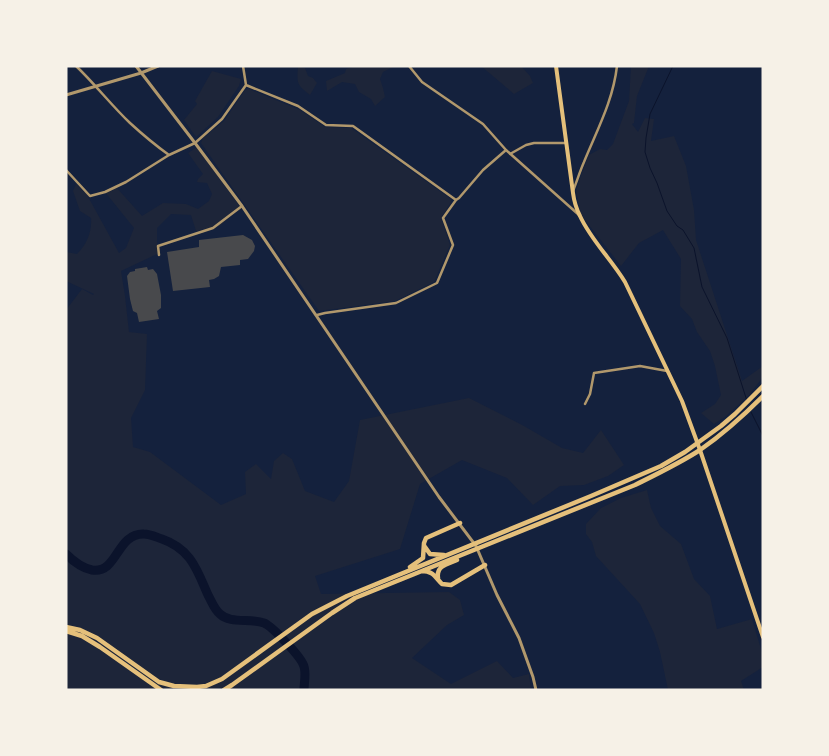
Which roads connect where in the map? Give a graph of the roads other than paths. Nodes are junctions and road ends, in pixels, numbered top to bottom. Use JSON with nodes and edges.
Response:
{"nodes":[{"id":1,"x":76,"y":66,"type":"edge"},
{"id":2,"x":136,"y":66,"type":"edge"},
{"id":3,"x":158,"y":66,"type":"edge"},
{"id":4,"x":243,"y":66,"type":"edge"},
{"id":5,"x":410,"y":66,"type":"edge"},
{"id":6,"x":556,"y":66,"type":"edge"},
{"id":7,"x":617,"y":66,"type":"edge"},
{"id":8,"x":141,"y":73,"type":"junction"},
{"id":9,"x":246,"y":85,"type":"junction"},
{"id":10,"x":96,"y":86,"type":"junction"},
{"id":11,"x":66,"y":94,"type":"edge"},
{"id":12,"x":195,"y":143,"type":"junction"},
{"id":13,"x":566,"y":143,"type":"junction"},
{"id":14,"x":506,"y":150,"type":"junction"},
{"id":15,"x":510,"y":154,"type":"junction"},
{"id":16,"x":169,"y":156,"type":"junction"},
{"id":17,"x":66,"y":170,"type":"edge"},
{"id":18,"x":573,"y":193,"type":"junction"},
{"id":19,"x":456,"y":200,"type":"junction"},
{"id":20,"x":242,"y":206,"type":"junction"},
{"id":21,"x":580,"y":215,"type":"junction"},
{"id":22,"x":159,"y":255,"type":"dead end"},
{"id":23,"x":317,"y":315,"type":"junction"},
{"id":24,"x":669,"y":372,"type":"junction"},
{"id":25,"x":763,"y":386,"type":"edge"},
{"id":26,"x":763,"y":396,"type":"edge"},
{"id":27,"x":585,"y":404,"type":"dead end"},
{"id":28,"x":738,"y":416,"type":"junction"},
{"id":29,"x":698,"y":443,"type":"junction"},
{"id":30,"x":700,"y":450,"type":"junction"},
{"id":31,"x":460,"y":523,"type":"junction"},
{"id":32,"x":486,"y":542,"type":"junction"},
{"id":33,"x":424,"y":546,"type":"junction"},
{"id":34,"x":470,"y":550,"type":"junction"},
{"id":35,"x":446,"y":555,"type":"junction"},
{"id":36,"x":485,"y":565,"type":"junction"},
{"id":37,"x":421,"y":571,"type":"junction"},
{"id":38,"x":401,"y":573,"type":"junction"},
{"id":39,"x":438,"y":580,"type":"junction"},
{"id":40,"x":66,"y":627,"type":"edge"},
{"id":41,"x":66,"y":632,"type":"edge"},
{"id":42,"x":763,"y":637,"type":"edge"},
{"id":43,"x":161,"y":690,"type":"edge"},
{"id":44,"x":224,"y":690,"type":"edge"},
{"id":45,"x":536,"y":690,"type":"edge"}],
"edges":[{"from":1,"to":10,"type":"street"},
{"from":2,"to":8,"type":"street"},
{"from":3,"to":8,"type":"street"},
{"from":4,"to":9,"type":"street"},
{"from":5,"to":14,"type":"street"},
{"from":6,"to":13,"type":"main road"},
{"from":7,"to":18,"type":"street"},
{"from":8,"to":10,"type":"street"},
{"from":8,"to":12,"type":"street"},
{"from":9,"to":12,"type":"street"},
{"from":9,"to":19,"type":"street"},
{"from":10,"to":11,"type":"street"},
{"from":10,"to":16,"type":"street"},
{"from":12,"to":16,"type":"street"},
{"from":12,"to":20,"type":"street"},
{"from":13,"to":15,"type":"street"},
{"from":13,"to":18,"type":"main road"},
{"from":14,"to":15,"type":"street"},
{"from":14,"to":19,"type":"street"},
{"from":15,"to":21,"type":"street"},
{"from":16,"to":17,"type":"street"},
{"from":18,"to":21,"type":"main road"},
{"from":19,"to":23,"type":"street"},
{"from":20,"to":22,"type":"street"},
{"from":20,"to":23,"type":"street"},
{"from":21,"to":24,"type":"main road"},
{"from":23,"to":31,"type":"street"},
{"from":24,"to":27,"type":"street"},
{"from":24,"to":29,"type":"main road"},
{"from":25,"to":28,"type":"highway"},
{"from":26,"to":28,"type":"highway"},
{"from":28,"to":29,"type":"highway"},
{"from":28,"to":30,"type":"highway"},
{"from":29,"to":30,"type":"main road"},
{"from":29,"to":32,"type":"highway"},
{"from":30,"to":32,"type":"highway"},
{"from":30,"to":42,"type":"main road"},
{"from":31,"to":33,"type":"highway"},
{"from":31,"to":36,"type":"street"},
{"from":32,"to":34,"type":"highway"},
{"from":33,"to":35,"type":"highway"},
{"from":33,"to":38,"type":"highway"},
{"from":34,"to":35,"type":"highway"},
{"from":34,"to":37,"type":"highway"},
{"from":34,"to":39,"type":"highway"},
{"from":35,"to":38,"type":"highway"},
{"from":36,"to":39,"type":"highway"},
{"from":36,"to":45,"type":"street"},
{"from":37,"to":39,"type":"highway"},
{"from":37,"to":44,"type":"highway"},
{"from":38,"to":40,"type":"highway"},
{"from":41,"to":43,"type":"highway"}]}
